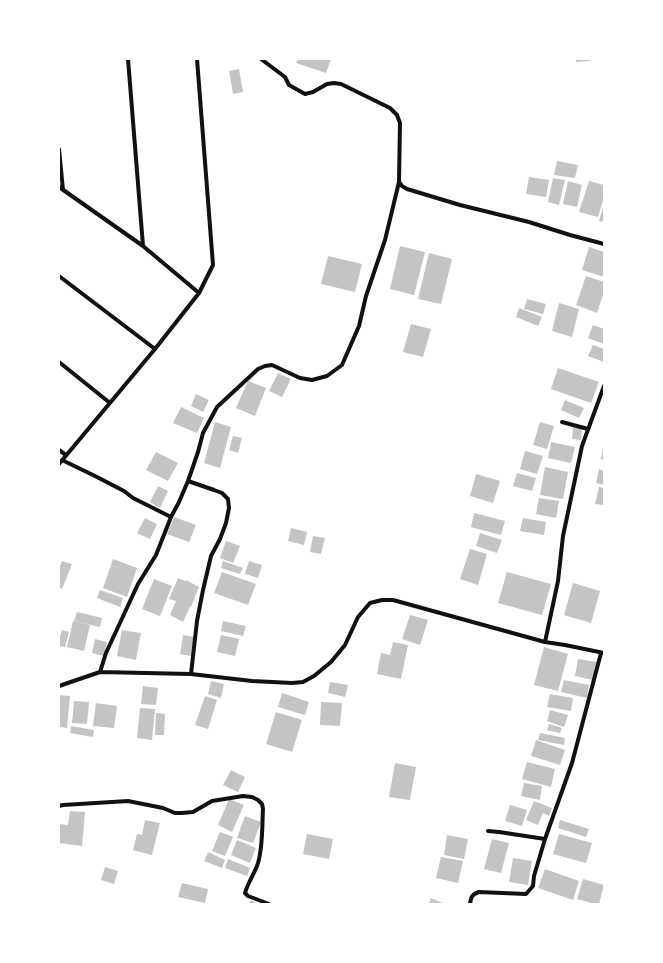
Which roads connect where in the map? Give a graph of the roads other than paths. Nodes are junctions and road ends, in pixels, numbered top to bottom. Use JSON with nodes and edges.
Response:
{"nodes":[{"id":1,"x":128,"y":59,"type":"edge"},
{"id":2,"x":196,"y":59,"type":"edge"},
{"id":3,"x":262,"y":59,"type":"edge"},
{"id":4,"x":59,"y":149,"type":"edge"},
{"id":5,"x":399,"y":182,"type":"junction"},
{"id":6,"x":61,"y":189,"type":"edge"},
{"id":7,"x":604,"y":244,"type":"edge"},
{"id":8,"x":143,"y":246,"type":"junction"},
{"id":9,"x":59,"y":276,"type":"edge"},
{"id":10,"x":199,"y":293,"type":"junction"},
{"id":11,"x":155,"y":349,"type":"junction"},
{"id":12,"x":59,"y":362,"type":"edge"},
{"id":13,"x":604,"y":386,"type":"edge"},
{"id":14,"x":110,"y":403,"type":"junction"},
{"id":15,"x":562,"y":422,"type":"dead end"},
{"id":16,"x":588,"y":429,"type":"junction"},
{"id":17,"x":59,"y":450,"type":"edge"},
{"id":18,"x":66,"y":455,"type":"junction"},
{"id":19,"x":61,"y":462,"type":"edge"},
{"id":20,"x":188,"y":481,"type":"junction"},
{"id":21,"x":171,"y":517,"type":"junction"},
{"id":22,"x":545,"y":642,"type":"junction"},
{"id":23,"x":602,"y":653,"type":"edge"},
{"id":24,"x":100,"y":672,"type":"junction"},
{"id":25,"x":191,"y":674,"type":"junction"},
{"id":26,"x":59,"y":686,"type":"edge"},
{"id":27,"x":59,"y":806,"type":"edge"},
{"id":28,"x":488,"y":831,"type":"dead end"},
{"id":29,"x":545,"y":839,"type":"junction"},
{"id":30,"x":269,"y":904,"type":"edge"},
{"id":31,"x":470,"y":904,"type":"edge"}],
"edges":[{"from":1,"to":8,"type":"street"},
{"from":2,"to":10,"type":"street"},
{"from":3,"to":5,"type":"street"},
{"from":4,"to":6,"type":"street"},
{"from":5,"to":7,"type":"street"},
{"from":5,"to":20,"type":"street"},
{"from":6,"to":8,"type":"street"},
{"from":8,"to":10,"type":"street"},
{"from":9,"to":11,"type":"street"},
{"from":10,"to":11,"type":"street"},
{"from":11,"to":14,"type":"street"},
{"from":12,"to":14,"type":"street"},
{"from":13,"to":16,"type":"street"},
{"from":14,"to":18,"type":"street"},
{"from":15,"to":16,"type":"street"},
{"from":16,"to":22,"type":"street"},
{"from":17,"to":18,"type":"street"},
{"from":18,"to":19,"type":"street"},
{"from":19,"to":21,"type":"street"},
{"from":20,"to":21,"type":"street"},
{"from":20,"to":25,"type":"street"},
{"from":21,"to":24,"type":"street"},
{"from":22,"to":23,"type":"street"},
{"from":22,"to":25,"type":"street"},
{"from":23,"to":29,"type":"street"},
{"from":24,"to":25,"type":"street"},
{"from":24,"to":26,"type":"street"},
{"from":27,"to":30,"type":"street"},
{"from":28,"to":29,"type":"street"},
{"from":29,"to":31,"type":"street"}]}
